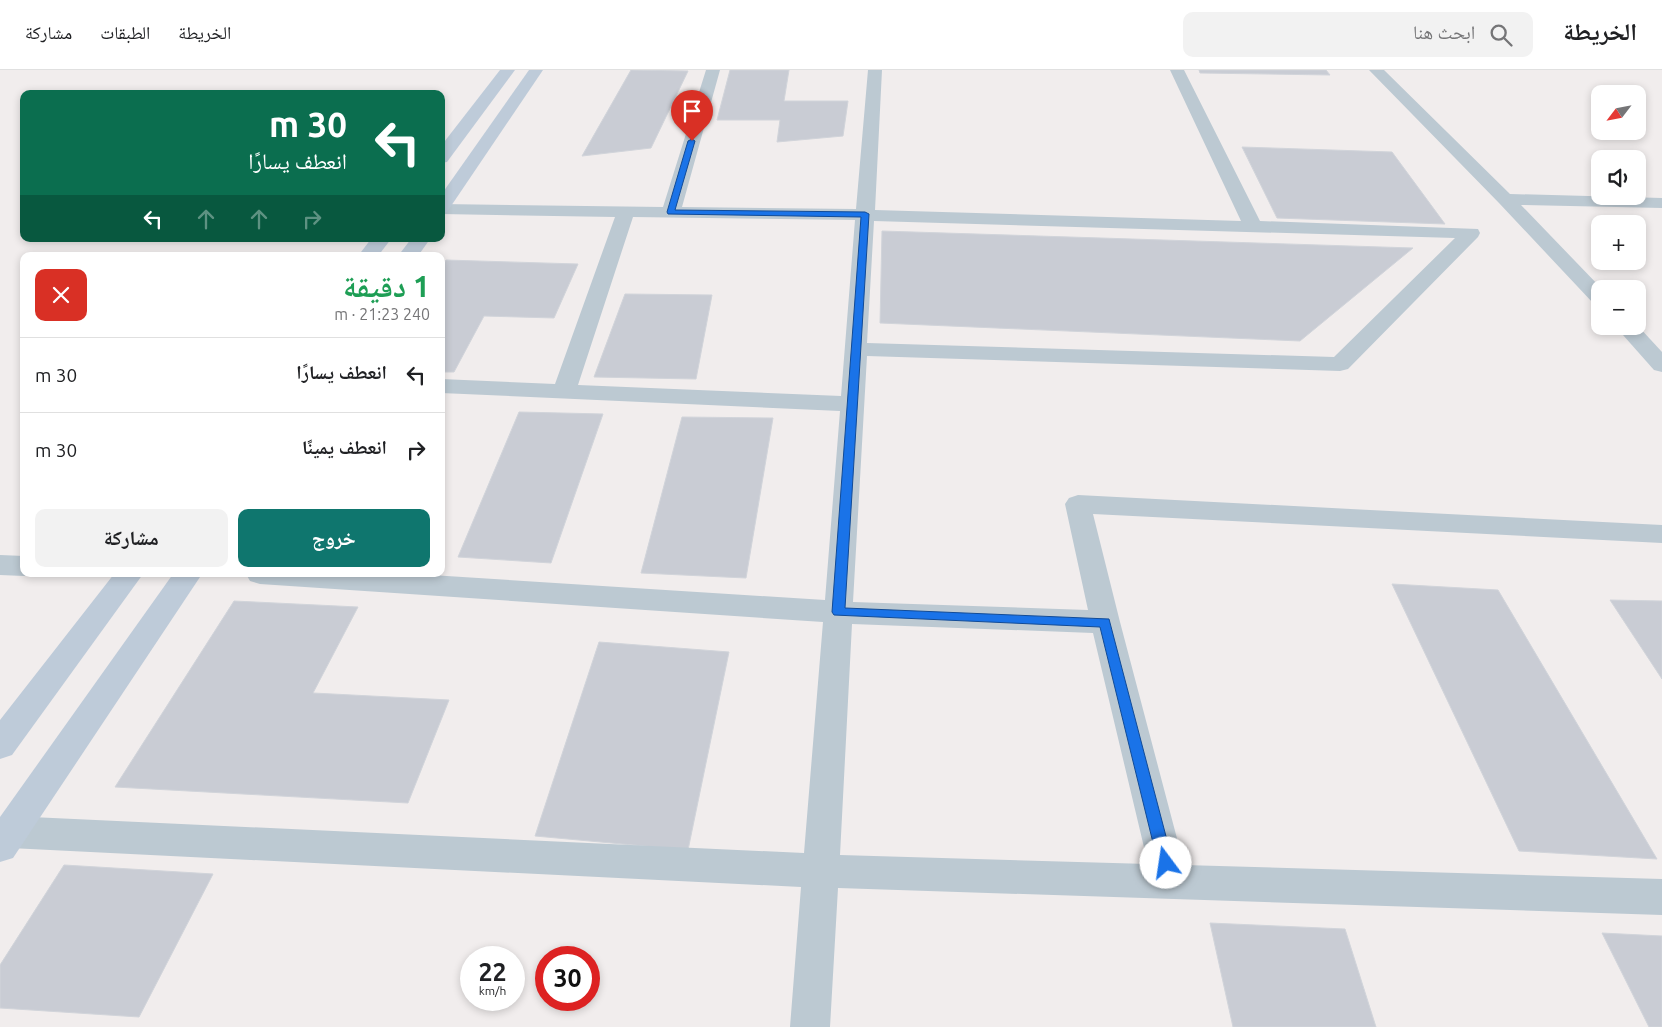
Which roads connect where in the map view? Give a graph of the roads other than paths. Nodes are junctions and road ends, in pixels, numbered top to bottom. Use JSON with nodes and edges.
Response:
{"nodes":[{"id":1,"x":508,"y":70,"type":"edge"},
{"id":2,"x":536,"y":70,"type":"edge"},
{"id":3,"x":713,"y":70,"type":"edge"},
{"id":4,"x":875,"y":70,"type":"edge"},
{"id":5,"x":1177,"y":70,"type":"edge"},
{"id":6,"x":1376,"y":70,"type":"edge"},
{"id":7,"x":445,"y":153,"type":"edge"},
{"id":8,"x":1505,"y":199,"type":"junction"},
{"id":9,"x":445,"y":203,"type":"edge"},
{"id":10,"x":1662,"y":204,"type":"edge"},
{"id":11,"x":445,"y":209,"type":"edge"},
{"id":12,"x":626,"y":212,"type":"junction"},
{"id":13,"x":670,"y":212,"type":"junction"},
{"id":14,"x":865,"y":214,"type":"junction"},
{"id":15,"x":1253,"y":226,"type":"junction"},
{"id":16,"x":379,"y":242,"type":"edge"},
{"id":17,"x":371,"y":252,"type":"edge"},
{"id":18,"x":1591,"y":290,"type":"edge"},
{"id":19,"x":1635,"y":335,"type":"edge"},
{"id":20,"x":856,"y":349,"type":"junction"},
{"id":21,"x":1662,"y":364,"type":"edge"},
{"id":22,"x":445,"y":386,"type":"edge"},
{"id":23,"x":564,"y":391,"type":"junction"},
{"id":24,"x":852,"y":404,"type":"junction"},
{"id":25,"x":1662,"y":534,"type":"edge"},
{"id":26,"x":0,"y":565,"type":"edge"},
{"id":27,"x":20,"y":566,"type":"edge"},
{"id":28,"x":127,"y":577,"type":"edge"},
{"id":29,"x":186,"y":577,"type":"edge"},
{"id":30,"x":306,"y":577,"type":"edge"},
{"id":31,"x":838,"y":612,"type":"junction"},
{"id":32,"x":1104,"y":622,"type":"junction"},
{"id":33,"x":0,"y":745,"type":"edge"},
{"id":34,"x":5,"y":839,"type":"edge"},
{"id":35,"x":820,"y":870,"type":"junction"},
{"id":36,"x":1170,"y":881,"type":"junction"},
{"id":37,"x":1662,"y":897,"type":"edge"},
{"id":38,"x":810,"y":1027,"type":"edge"}],
"edges":[{"from":1,"to":7,"type":"street"},
{"from":2,"to":9,"type":"street"},
{"from":3,"to":13,"type":"street"},
{"from":4,"to":14,"type":"street"},
{"from":5,"to":15,"type":"street"},
{"from":6,"to":8,"type":"street"},
{"from":8,"to":10,"type":"street"},
{"from":8,"to":18,"type":"street"},
{"from":11,"to":12,"type":"street"},
{"from":12,"to":13,"type":"street"},
{"from":12,"to":23,"type":"street"},
{"from":13,"to":14,"type":"street"},
{"from":14,"to":15,"type":"street"},
{"from":14,"to":20,"type":"street"},
{"from":15,"to":20,"type":"street"},
{"from":16,"to":17,"type":"street"},
{"from":19,"to":21,"type":"street"},
{"from":20,"to":24,"type":"street"},
{"from":22,"to":23,"type":"street"},
{"from":23,"to":24,"type":"street"},
{"from":24,"to":31,"type":"street"},
{"from":25,"to":32,"type":"street"},
{"from":26,"to":27,"type":"street"},
{"from":28,"to":33,"type":"street"},
{"from":29,"to":34,"type":"street"},
{"from":30,"to":31,"type":"street"},
{"from":31,"to":32,"type":"street"},
{"from":31,"to":35,"type":"street"},
{"from":32,"to":36,"type":"street"},
{"from":34,"to":35,"type":"street"},
{"from":35,"to":36,"type":"street"},
{"from":35,"to":38,"type":"street"},
{"from":36,"to":37,"type":"street"}]}
